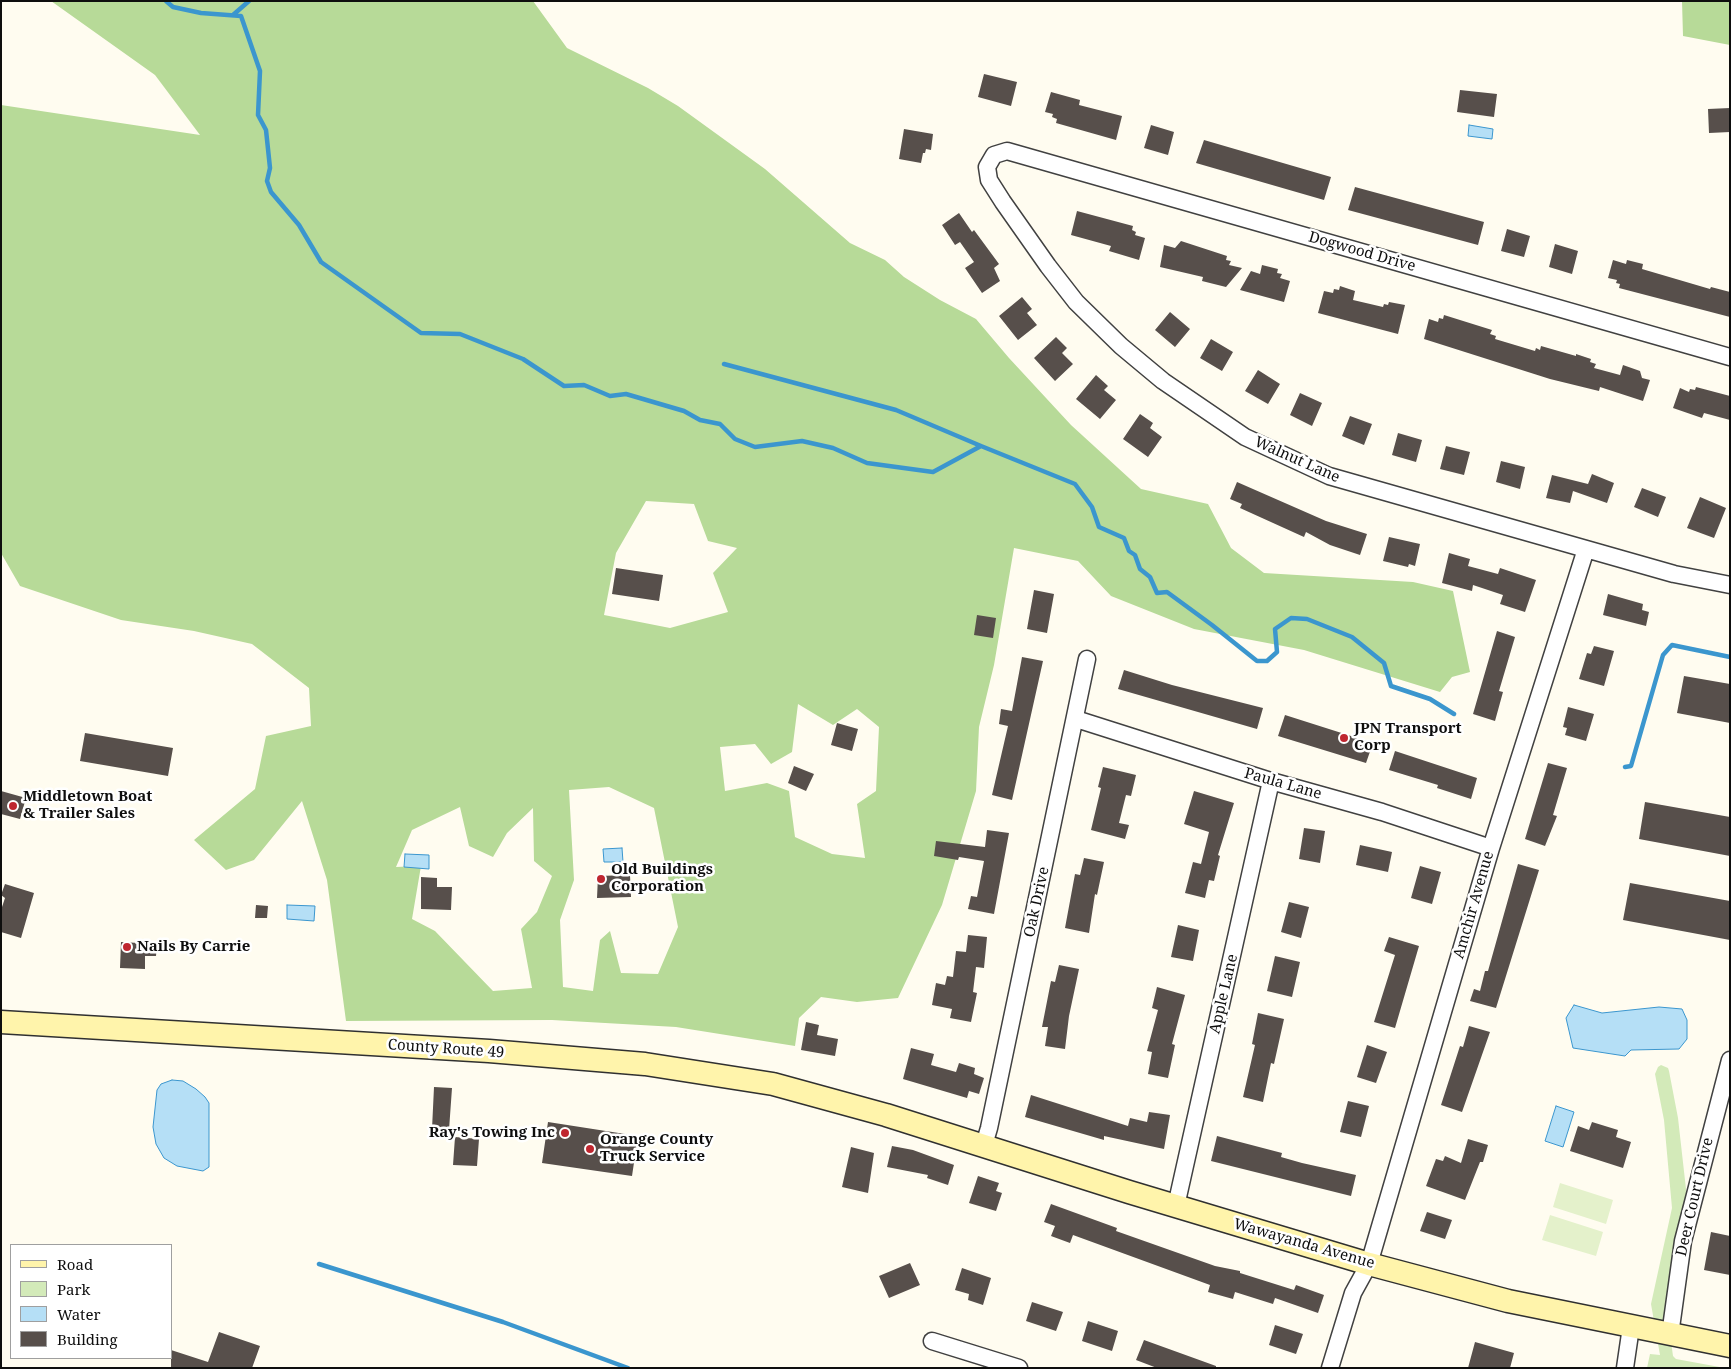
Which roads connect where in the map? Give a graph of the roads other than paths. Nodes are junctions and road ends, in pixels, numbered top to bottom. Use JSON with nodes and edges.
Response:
{"nodes":[{"id":1,"x":994,"y":155,"type":"joint"},
{"id":2,"x":1730,"y":357,"type":"edge"},
{"id":3,"x":1586,"y":549,"type":"junction"},
{"id":4,"x":1730,"y":585,"type":"edge"},
{"id":5,"x":1087,"y":659,"type":"dead end"},
{"id":6,"x":1076,"y":719,"type":"junction"},
{"id":7,"x":1272,"y":781,"type":"junction"},
{"id":8,"x":1491,"y":848,"type":"junction"},
{"id":9,"x":1,"y":1022,"type":"edge"},
{"id":10,"x":1730,"y":1060,"type":"edge"},
{"id":11,"x":886,"y":1114,"type":"joint"},
{"id":12,"x":984,"y":1145,"type":"junction"},
{"id":13,"x":1176,"y":1206,"type":"junction"},
{"id":14,"x":1369,"y":1264,"type":"junction"},
{"id":15,"x":1631,"y":1327,"type":"junction"},
{"id":16,"x":1670,"y":1335,"type":"junction"},
{"id":17,"x":932,"y":1341,"type":"dead end"},
{"id":18,"x":1730,"y":1346,"type":"edge"},
{"id":19,"x":1019,"y":1368,"type":"edge"},
{"id":20,"x":1330,"y":1368,"type":"edge"},
{"id":21,"x":1625,"y":1368,"type":"edge"}],
"edges":[{"from":1,"to":2,"type":"street","name":"Dogwood Drive"},
{"from":1,"to":3,"type":"street","name":"Walnut Lane"},
{"from":3,"to":4,"type":"street","name":"Walnut Lane"},
{"from":3,"to":8,"type":"street","name":"Amchir Avenue"},
{"from":5,"to":6,"type":"street","name":"Oak Drive"},
{"from":6,"to":7,"type":"street","name":"Paula Lane"},
{"from":6,"to":12,"type":"street","name":"Oak Drive"},
{"from":7,"to":8,"type":"street","name":"Paula Lane"},
{"from":7,"to":13,"type":"street","name":"Apple Lane"},
{"from":8,"to":14,"type":"street","name":"Amchir Avenue"},
{"from":9,"to":11,"type":"street","name":"County Route 49"},
{"from":10,"to":16,"type":"street","name":"Deer Court Drive"},
{"from":11,"to":12,"type":"street","name":"Wawayanda Avenue"},
{"from":12,"to":13,"type":"street","name":"Wawayanda Avenue"},
{"from":13,"to":14,"type":"street","name":"Wawayanda Avenue"},
{"from":14,"to":15,"type":"street","name":"Wawayanda Avenue"},
{"from":14,"to":20,"type":"street","name":"Amchir Avenue"},
{"from":15,"to":16,"type":"street","name":"Wawayanda Avenue"},
{"from":15,"to":21,"type":"street"},
{"from":16,"to":18,"type":"street","name":"Wawayanda Avenue"},
{"from":17,"to":19,"type":"street"}]}
